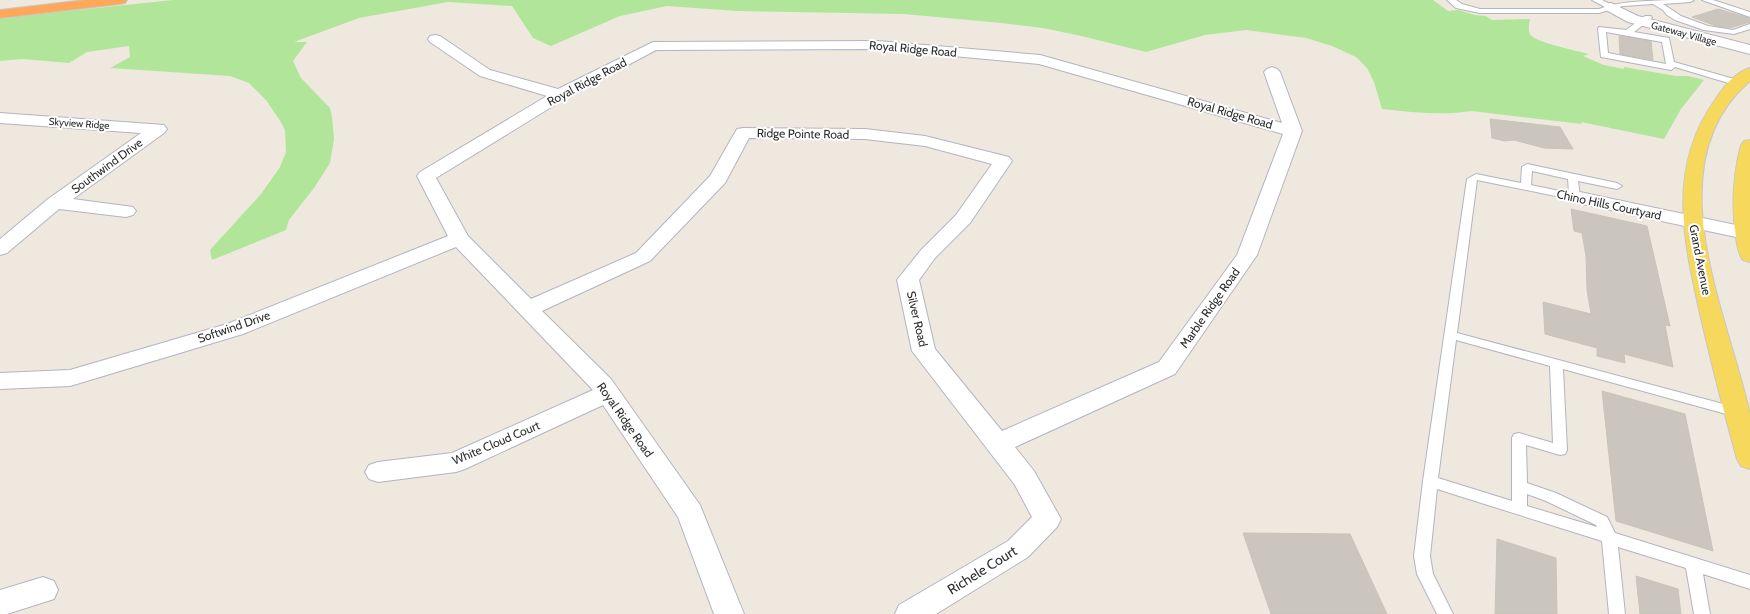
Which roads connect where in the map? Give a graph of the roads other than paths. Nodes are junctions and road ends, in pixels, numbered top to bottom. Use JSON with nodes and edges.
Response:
{"nodes":[{"id":1,"x":22,"y":0,"type":"edge"},
{"id":2,"x":120,"y":0,"type":"edge"},
{"id":3,"x":1451,"y":0,"type":"edge"},
{"id":4,"x":1596,"y":0,"type":"edge"},
{"id":5,"x":1690,"y":0,"type":"edge"},
{"id":6,"x":1706,"y":0,"type":"edge"},
{"id":7,"x":0,"y":2,"type":"edge"},
{"id":8,"x":1654,"y":2,"type":"junction"},
{"id":9,"x":1616,"y":10,"type":"junction"},
{"id":10,"x":0,"y":14,"type":"edge"},
{"id":11,"x":1750,"y":16,"type":"edge"},
{"id":12,"x":1645,"y":20,"type":"junction"},
{"id":13,"x":1750,"y":26,"type":"edge"},
{"id":14,"x":1627,"y":33,"type":"junction"},
{"id":15,"x":435,"y":38,"type":"dead end"},
{"id":16,"x":1750,"y":44,"type":"edge"},
{"id":17,"x":1750,"y":50,"type":"edge"},
{"id":18,"x":1670,"y":63,"type":"junction"},
{"id":19,"x":1272,"y":72,"type":"dead end"},
{"id":20,"x":1744,"y":78,"type":"edge"},
{"id":21,"x":560,"y":95,"type":"junction"},
{"id":22,"x":0,"y":118,"type":"edge"},
{"id":23,"x":158,"y":129,"type":"joint"},
{"id":24,"x":1293,"y":131,"type":"junction"},
{"id":25,"x":1750,"y":145,"type":"edge"},
{"id":26,"x":1003,"y":161,"type":"joint"},
{"id":27,"x":1573,"y":177,"type":"junction"},
{"id":28,"x":1617,"y":186,"type":"dead end"},
{"id":29,"x":1526,"y":187,"type":"junction"},
{"id":30,"x":1575,"y":197,"type":"junction"},
{"id":31,"x":56,"y":203,"type":"junction"},
{"id":32,"x":126,"y":211,"type":"dead end"},
{"id":33,"x":1692,"y":222,"type":"junction"},
{"id":34,"x":1747,"y":234,"type":"edge"},
{"id":35,"x":459,"y":239,"type":"junction"},
{"id":36,"x":0,"y":249,"type":"edge"},
{"id":37,"x":1750,"y":256,"type":"edge"},
{"id":38,"x":528,"y":309,"type":"junction"},
{"id":39,"x":1451,"y":335,"type":"junction"},
{"id":40,"x":1556,"y":363,"type":"junction"},
{"id":41,"x":0,"y":381,"type":"edge"},
{"id":42,"x":608,"y":393,"type":"junction"},
{"id":43,"x":1737,"y":412,"type":"junction"},
{"id":44,"x":997,"y":444,"type":"junction"},
{"id":45,"x":1750,"y":459,"type":"edge"},
{"id":46,"x":378,"y":472,"type":"dead end"},
{"id":47,"x":1430,"y":480,"type":"junction"},
{"id":48,"x":1520,"y":486,"type":"junction"},
{"id":49,"x":1520,"y":509,"type":"junction"},
{"id":50,"x":1047,"y":519,"type":"joint"},
{"id":51,"x":1609,"y":537,"type":"junction"},
{"id":52,"x":1693,"y":564,"type":"junction"},
{"id":53,"x":1750,"y":582,"type":"edge"},
{"id":54,"x":43,"y":590,"type":"dead end"},
{"id":55,"x":0,"y":603,"type":"edge"},
{"id":56,"x":729,"y":614,"type":"edge"},
{"id":57,"x":910,"y":614,"type":"edge"},
{"id":58,"x":1445,"y":614,"type":"edge"},
{"id":59,"x":1617,"y":614,"type":"edge"},
{"id":60,"x":1702,"y":614,"type":"edge"}],
"edges":[{"from":1,"to":7,"type":"highway"},
{"from":2,"to":10,"type":"highway"},
{"from":3,"to":9,"type":"lane"},
{"from":4,"to":9,"type":"lane"},
{"from":5,"to":8,"type":"lane"},
{"from":6,"to":11,"type":"lane"},
{"from":8,"to":9,"type":"lane"},
{"from":8,"to":13,"type":"lane"},
{"from":9,"to":12,"type":"street","name":"Gateway Village"},
{"from":12,"to":14,"type":"lane"},
{"from":12,"to":16,"type":"street","name":"Gateway Village"},
{"from":12,"to":17,"type":"street","name":"Gateway Village"},
{"from":14,"to":18,"type":"lane"},
{"from":14,"to":18,"type":"lane"},
{"from":15,"to":21,"type":"street"},
{"from":18,"to":20,"type":"lane"},
{"from":19,"to":24,"type":"street"},
{"from":20,"to":33,"type":"main road","name":"Grand Avenue"},
{"from":21,"to":24,"type":"street","name":"Royal Ridge Road"},
{"from":21,"to":35,"type":"street","name":"Royal Ridge Road"},
{"from":22,"to":23,"type":"street","name":"Skyview Ridge"},
{"from":23,"to":31,"type":"street","name":"Southwind Drive"},
{"from":24,"to":44,"type":"street","name":"Marble Ridge Road"},
{"from":25,"to":34,"type":"main road"},
{"from":26,"to":38,"type":"street","name":"Ridge Pointe Road"},
{"from":26,"to":44,"type":"street","name":"Silver Road"},
{"from":27,"to":28,"type":"lane"},
{"from":27,"to":29,"type":"lane"},
{"from":27,"to":30,"type":"lane"},
{"from":29,"to":30,"type":"lane","name":"Chino Hills Courtyard"},
{"from":29,"to":39,"type":"lane","name":"Chino Hills Courtyard"},
{"from":30,"to":33,"type":"street","name":"Chino Hills Courtyard"},
{"from":31,"to":32,"type":"street"},
{"from":31,"to":36,"type":"street","name":"Southwind Drive"},
{"from":33,"to":34,"type":"street","name":"Chino Hills Courtyard"},
{"from":33,"to":43,"type":"main road","name":"Grand Avenue"},
{"from":34,"to":37,"type":"main road"},
{"from":35,"to":38,"type":"street","name":"Royal Ridge Road"},
{"from":35,"to":41,"type":"street","name":"Softwind Drive"},
{"from":38,"to":42,"type":"street","name":"Royal Ridge Road"},
{"from":39,"to":40,"type":"lane"},
{"from":39,"to":47,"type":"lane"},
{"from":40,"to":43,"type":"lane"},
{"from":40,"to":48,"type":"lane"},
{"from":42,"to":46,"type":"street","name":"White Cloud Court"},
{"from":42,"to":56,"type":"street","name":"Royal Ridge Road"},
{"from":43,"to":45,"type":"main road","name":"Grand Avenue"},
{"from":44,"to":50,"type":"street","name":"Silver Road"},
{"from":47,"to":49,"type":"lane"},
{"from":47,"to":58,"type":"lane"},
{"from":48,"to":49,"type":"lane"},
{"from":48,"to":51,"type":"lane"},
{"from":49,"to":51,"type":"lane"},
{"from":50,"to":57,"type":"street","name":"Richele Court"},
{"from":51,"to":52,"type":"lane"},
{"from":51,"to":59,"type":"lane"},
{"from":52,"to":53,"type":"lane"},
{"from":52,"to":60,"type":"lane"},
{"from":54,"to":55,"type":"street"}]}
